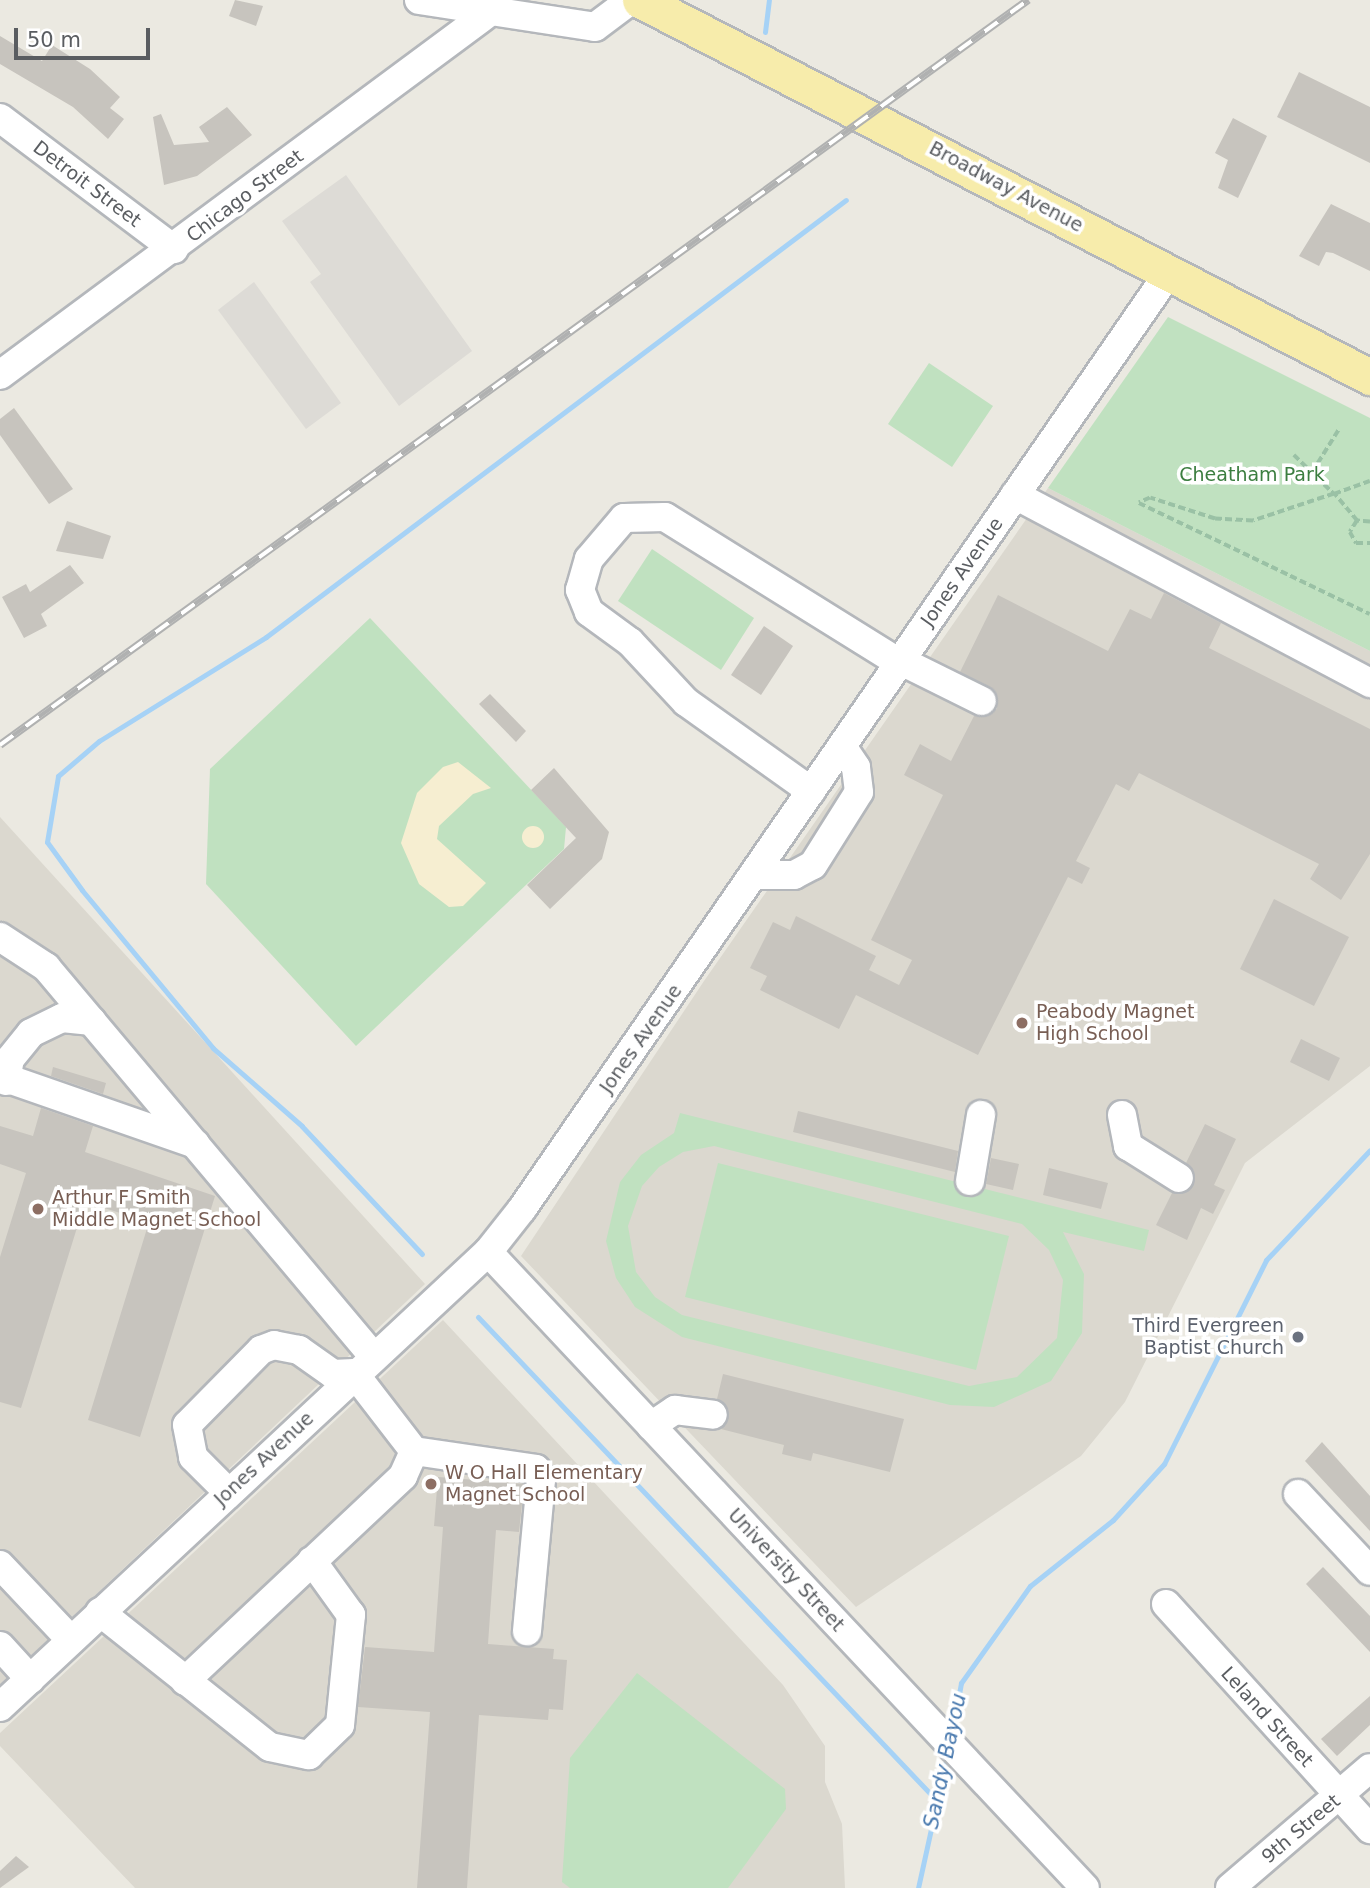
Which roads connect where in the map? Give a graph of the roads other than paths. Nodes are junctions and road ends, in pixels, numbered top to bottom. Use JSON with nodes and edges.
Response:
{"nodes":[{"id":1,"x":631,"y":0,"type":"edge"},
{"id":2,"x":640,"y":0,"type":"edge"},
{"id":3,"x":429,"y":1,"type":"edge"},
{"id":4,"x":486,"y":14,"type":"junction"},
{"id":5,"x":0,"y":118,"type":"edge"},
{"id":6,"x":174,"y":249,"type":"junction"},
{"id":7,"x":1168,"y":274,"type":"junction"},
{"id":8,"x":0,"y":375,"type":"edge"},
{"id":9,"x":1370,"y":377,"type":"edge"},
{"id":10,"x":1015,"y":495,"type":"junction"},
{"id":11,"x":900,"y":662,"type":"junction"},
{"id":12,"x":1370,"y":684,"type":"edge"},
{"id":13,"x":982,"y":701,"type":"dead end"},
{"id":14,"x":842,"y":747,"type":"junction"},
{"id":15,"x":811,"y":791,"type":"junction"},
{"id":16,"x":754,"y":875,"type":"junction"},
{"id":17,"x":0,"y":937,"type":"edge"},
{"id":18,"x":92,"y":1021,"type":"junction"},
{"id":19,"x":3,"y":1078,"type":"edge"},
{"id":20,"x":981,"y":1115,"type":"dead end"},
{"id":21,"x":1122,"y":1115,"type":"dead end"},
{"id":22,"x":195,"y":1144,"type":"junction"},
{"id":23,"x":1179,"y":1178,"type":"dead end"},
{"id":24,"x":970,"y":1181,"type":"dead end"},
{"id":25,"x":488,"y":1252,"type":"junction"},
{"id":26,"x":364,"y":1365,"type":"junction"},
{"id":27,"x":713,"y":1415,"type":"dead end"},
{"id":28,"x":651,"y":1426,"type":"junction"},
{"id":29,"x":414,"y":1451,"type":"junction"},
{"id":30,"x":228,"y":1492,"type":"junction"},
{"id":31,"x":1298,"y":1494,"type":"dead end"},
{"id":32,"x":312,"y":1561,"type":"junction"},
{"id":33,"x":0,"y":1565,"type":"edge"},
{"id":34,"x":1370,"y":1572,"type":"edge"},
{"id":35,"x":1166,"y":1604,"type":"dead end"},
{"id":36,"x":100,"y":1612,"type":"junction"},
{"id":37,"x":527,"y":1631,"type":"dead end"},
{"id":38,"x":71,"y":1640,"type":"junction"},
{"id":39,"x":0,"y":1646,"type":"edge"},
{"id":40,"x":30,"y":1679,"type":"junction"},
{"id":41,"x":185,"y":1681,"type":"junction"},
{"id":42,"x":0,"y":1707,"type":"edge"},
{"id":43,"x":1370,"y":1768,"type":"edge"},
{"id":44,"x":1339,"y":1797,"type":"junction"},
{"id":45,"x":1370,"y":1829,"type":"edge"},
{"id":46,"x":1085,"y":1888,"type":"edge"},
{"id":47,"x":1230,"y":1888,"type":"edge"}],
"edges":[{"from":1,"to":4,"type":"street"},
{"from":2,"to":7,"type":"main road","name":"Broadway Avenue"},
{"from":3,"to":4,"type":"street"},
{"from":4,"to":6,"type":"street","name":"Chicago Street"},
{"from":5,"to":6,"type":"street","name":"Detroit Street"},
{"from":6,"to":8,"type":"street","name":"Chicago Street"},
{"from":7,"to":9,"type":"main road","name":"Broadway Avenue"},
{"from":7,"to":10,"type":"street","name":"Jones Avenue"},
{"from":10,"to":11,"type":"street","name":"Jones Avenue"},
{"from":10,"to":12,"type":"street"},
{"from":11,"to":13,"type":"street"},
{"from":11,"to":14,"type":"street","name":"Jones Avenue"},
{"from":11,"to":15,"type":"street"},
{"from":14,"to":15,"type":"street","name":"Jones Avenue"},
{"from":14,"to":16,"type":"street"},
{"from":15,"to":16,"type":"street","name":"Jones Avenue"},
{"from":16,"to":25,"type":"street","name":"Jones Avenue"},
{"from":17,"to":18,"type":"street"},
{"from":18,"to":19,"type":"street"},
{"from":18,"to":22,"type":"street"},
{"from":19,"to":22,"type":"street"},
{"from":20,"to":24,"type":"street"},
{"from":21,"to":23,"type":"street"},
{"from":22,"to":26,"type":"street"},
{"from":25,"to":26,"type":"street","name":"Jones Avenue"},
{"from":25,"to":28,"type":"street","name":"University Street"},
{"from":26,"to":29,"type":"street"},
{"from":26,"to":30,"type":"street","name":"Jones Avenue"},
{"from":26,"to":30,"type":"street"},
{"from":27,"to":28,"type":"street"},
{"from":28,"to":46,"type":"street","name":"University Street"},
{"from":29,"to":32,"type":"street"},
{"from":29,"to":37,"type":"street"},
{"from":30,"to":36,"type":"street","name":"Jones Avenue"},
{"from":31,"to":34,"type":"street"},
{"from":32,"to":41,"type":"street"},
{"from":32,"to":41,"type":"street"},
{"from":33,"to":38,"type":"street"},
{"from":35,"to":44,"type":"street","name":"Leland Street"},
{"from":36,"to":38,"type":"street","name":"Jones Avenue"},
{"from":36,"to":41,"type":"street"},
{"from":38,"to":40,"type":"street","name":"Jones Avenue"},
{"from":39,"to":40,"type":"street"},
{"from":40,"to":42,"type":"street","name":"Jones Avenue"},
{"from":43,"to":44,"type":"street","name":"9th Street"},
{"from":44,"to":45,"type":"street","name":"Leland Street"},
{"from":44,"to":47,"type":"street","name":"9th Street"}]}
